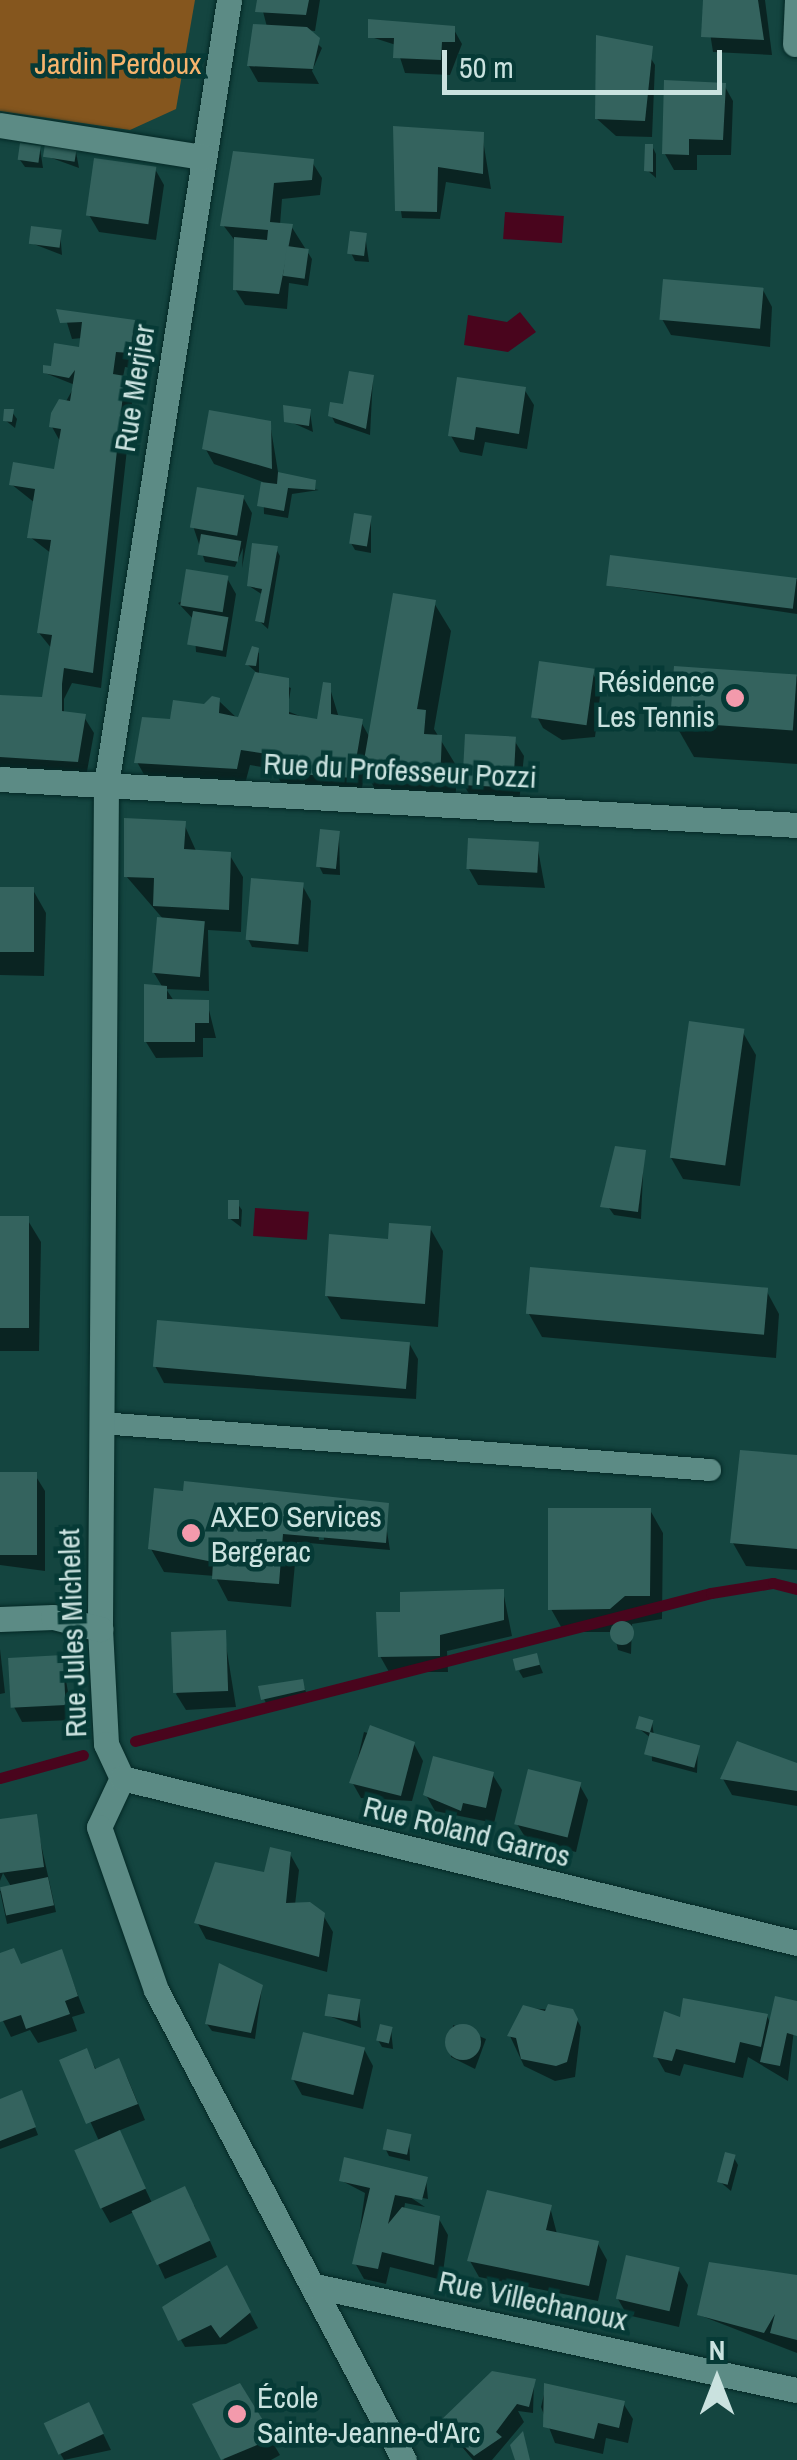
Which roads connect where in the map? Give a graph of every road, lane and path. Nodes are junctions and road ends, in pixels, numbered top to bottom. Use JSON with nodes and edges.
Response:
{"nodes":[{"id":1,"x":229,"y":0,"type":"edge"},
{"id":2,"x":797,"y":0,"type":"edge"},
{"id":3,"x":796,"y":44,"type":"edge"},
{"id":4,"x":0,"y":126,"type":"edge"},
{"id":5,"x":203,"y":157,"type":"junction"},
{"id":6,"x":0,"y":779,"type":"edge"},
{"id":7,"x":106,"y":785,"type":"junction"},
{"id":8,"x":797,"y":825,"type":"edge"},
{"id":9,"x":102,"y":1423,"type":"junction"},
{"id":10,"x":710,"y":1470,"type":"dead end"},
{"id":11,"x":0,"y":1620,"type":"edge"},
{"id":12,"x":100,"y":1629,"type":"junction"},
{"id":13,"x":122,"y":1778,"type":"junction"},
{"id":14,"x":797,"y":1944,"type":"edge"},
{"id":15,"x":315,"y":2286,"type":"junction"},
{"id":16,"x":797,"y":2390,"type":"edge"},
{"id":17,"x":404,"y":2460,"type":"edge"}],
"edges":[{"from":1,"to":5,"type":"street","name":"Rue Merjier"},
{"from":2,"to":3,"type":"street"},
{"from":4,"to":5,"type":"street"},
{"from":5,"to":7,"type":"street","name":"Rue Merjier"},
{"from":6,"to":7,"type":"street","name":"Rue du Professeur Pozzi"},
{"from":7,"to":8,"type":"street","name":"Rue du Professeur Pozzi"},
{"from":7,"to":9,"type":"street","name":"Rue Jules Michelet"},
{"from":9,"to":10,"type":"lane"},
{"from":9,"to":12,"type":"street","name":"Rue Jules Michelet"},
{"from":11,"to":12,"type":"street"},
{"from":12,"to":13,"type":"street","name":"Rue Jules Michelet"},
{"from":13,"to":14,"type":"street","name":"Rue Roland Garros"},
{"from":13,"to":15,"type":"street"},
{"from":15,"to":16,"type":"street","name":"Rue Villechanoux"},
{"from":15,"to":17,"type":"street"}]}
